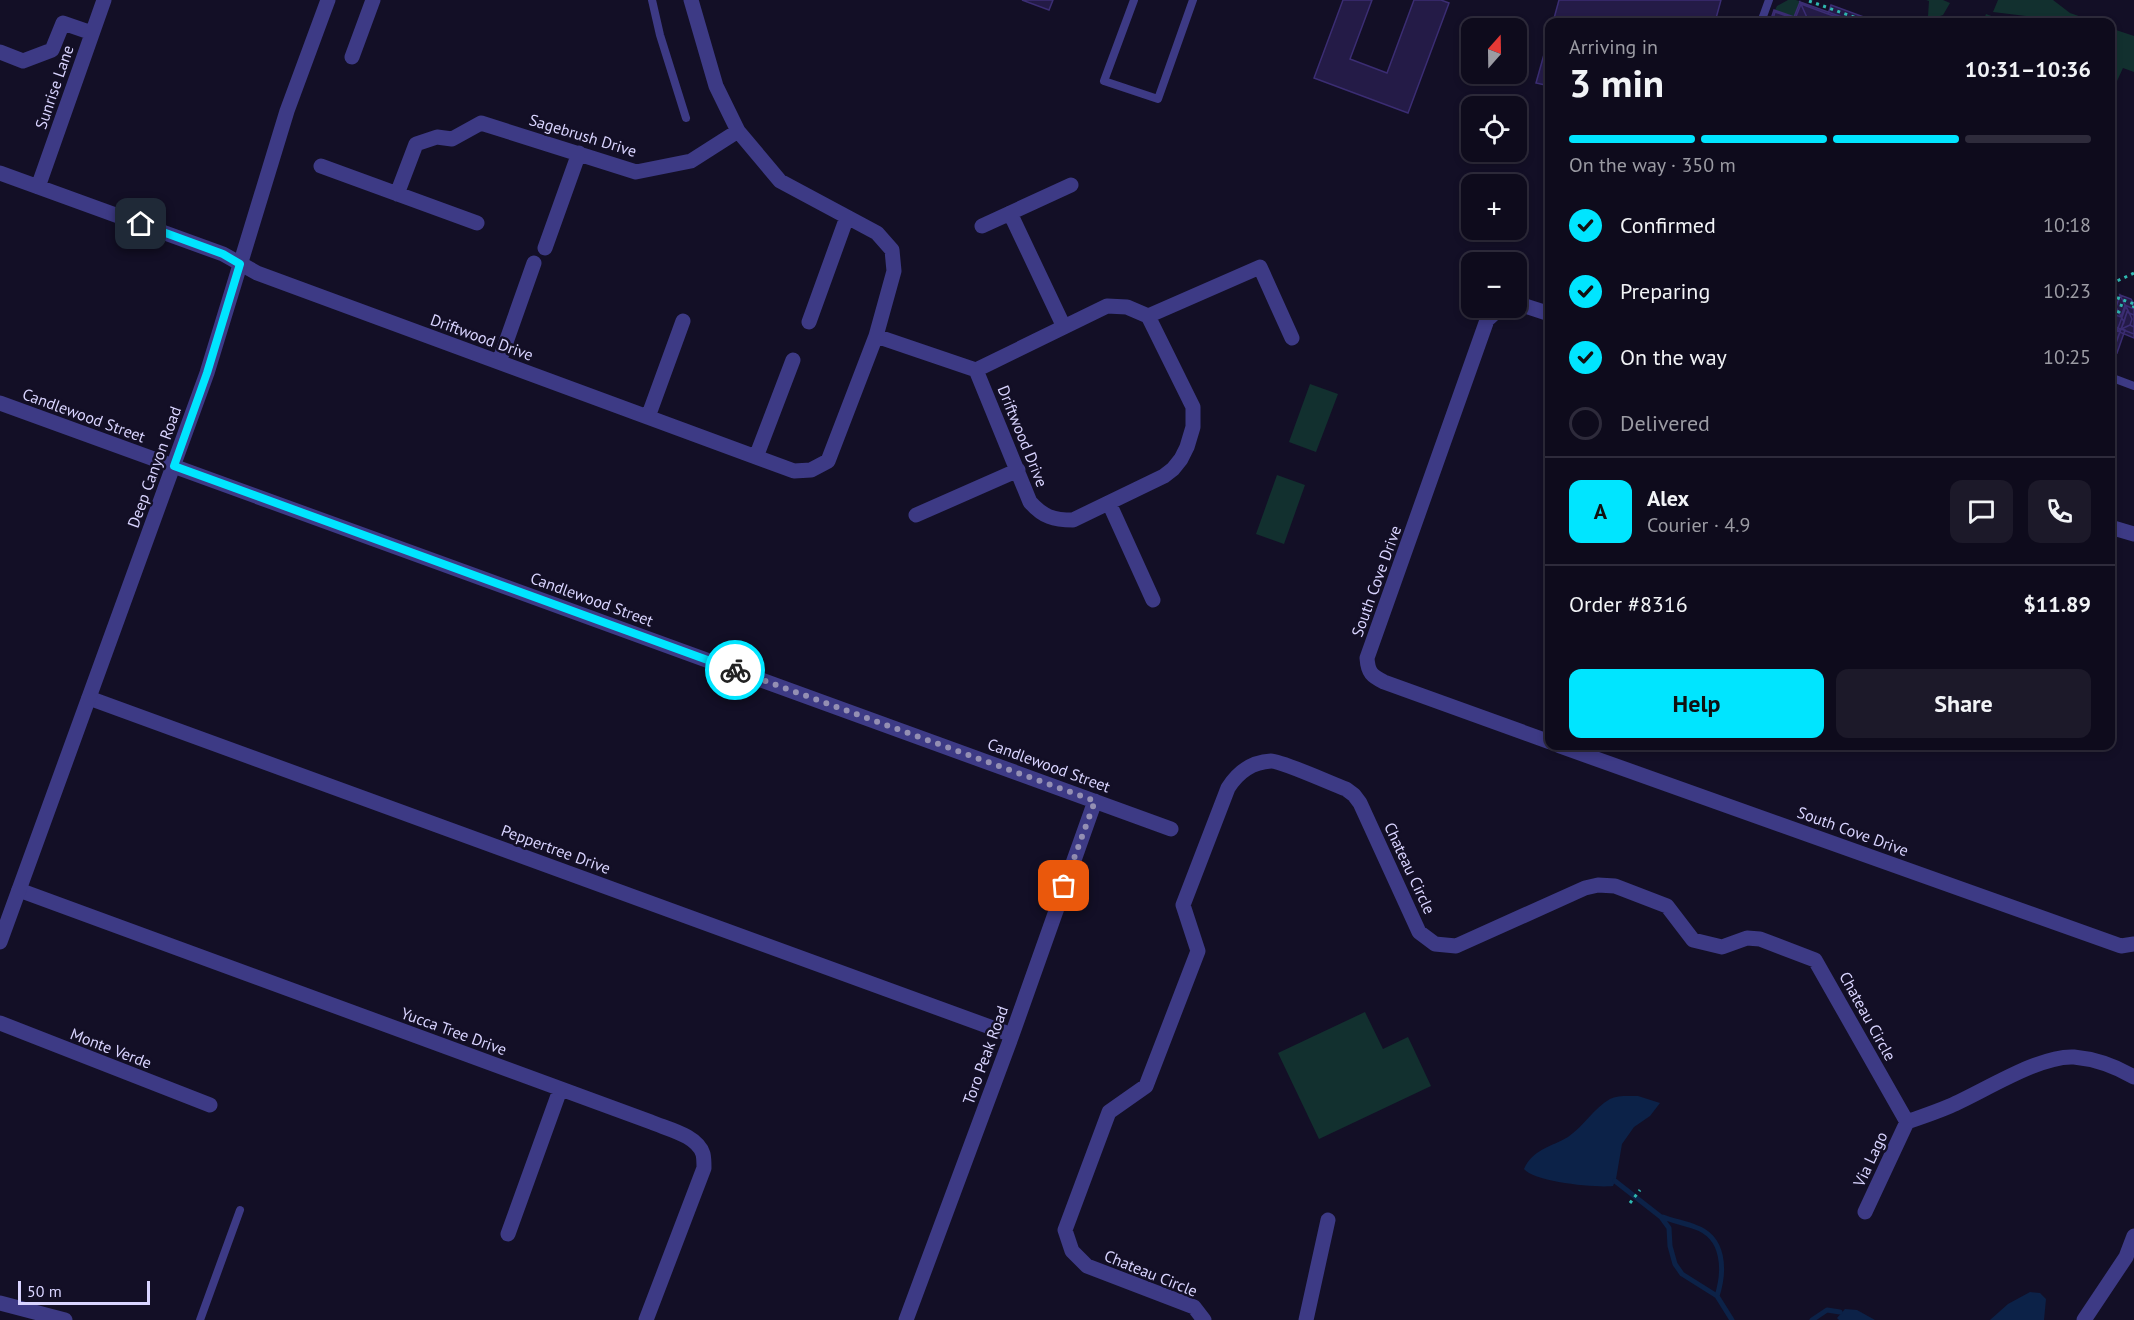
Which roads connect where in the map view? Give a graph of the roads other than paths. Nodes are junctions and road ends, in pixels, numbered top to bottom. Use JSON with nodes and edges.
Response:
{"nodes":[{"id":1,"x":104,"y":0,"type":"edge"},
{"id":2,"x":327,"y":0,"type":"edge"},
{"id":3,"x":373,"y":0,"type":"edge"},
{"id":4,"x":652,"y":0,"type":"edge"},
{"id":5,"x":691,"y":0,"type":"edge"},
{"id":6,"x":1134,"y":0,"type":"edge"},
{"id":7,"x":1193,"y":0,"type":"edge"},
{"id":8,"x":1769,"y":0,"type":"edge"},
{"id":9,"x":1762,"y":18,"type":"edge"},
{"id":10,"x":93,"y":33,"type":"junction"},
{"id":11,"x":0,"y":52,"type":"edge"},
{"id":12,"x":352,"y":57,"type":"dead end"},
{"id":13,"x":686,"y":118,"type":"dead end"},
{"id":14,"x":738,"y":130,"type":"junction"},
{"id":15,"x":579,"y":153,"type":"junction"},
{"id":16,"x":321,"y":166,"type":"dead end"},
{"id":17,"x":0,"y":173,"type":"edge"},
{"id":18,"x":1071,"y":185,"type":"dead end"},
{"id":19,"x":38,"y":187,"type":"junction"},
{"id":20,"x":397,"y":194,"type":"junction"},
{"id":21,"x":1010,"y":213,"type":"junction"},
{"id":22,"x":847,"y":217,"type":"junction"},
{"id":23,"x":477,"y":223,"type":"dead end"},
{"id":24,"x":982,"y":226,"type":"dead end"},
{"id":25,"x":545,"y":248,"type":"dead end"},
{"id":26,"x":534,"y":263,"type":"dead end"},
{"id":27,"x":240,"y":264,"type":"junction"},
{"id":28,"x":1527,"y":307,"type":"edge"},
{"id":29,"x":1545,"y":312,"type":"edge"},
{"id":30,"x":1148,"y":316,"type":"junction"},
{"id":31,"x":1489,"y":318,"type":"edge"},
{"id":32,"x":683,"y":321,"type":"dead end"},
{"id":33,"x":808,"y":322,"type":"dead end"},
{"id":34,"x":1064,"y":327,"type":"junction"},
{"id":35,"x":876,"y":336,"type":"junction"},
{"id":36,"x":1292,"y":338,"type":"dead end"},
{"id":37,"x":793,"y":360,"type":"dead end"},
{"id":38,"x":499,"y":362,"type":"junction"},
{"id":39,"x":976,"y":370,"type":"junction"},
{"id":40,"x":2115,"y":379,"type":"edge"},
{"id":41,"x":2134,"y":386,"type":"edge"},
{"id":42,"x":0,"y":404,"type":"edge"},
{"id":43,"x":648,"y":417,"type":"junction"},
{"id":44,"x":756,"y":457,"type":"junction"},
{"id":45,"x":174,"y":466,"type":"junction"},
{"id":46,"x":1018,"y":470,"type":"junction"},
{"id":47,"x":1109,"y":503,"type":"junction"},
{"id":48,"x":916,"y":514,"type":"dead end"},
{"id":49,"x":2115,"y":528,"type":"edge"},
{"id":50,"x":2134,"y":534,"type":"edge"},
{"id":51,"x":1153,"y":600,"type":"dead end"},
{"id":52,"x":89,"y":698,"type":"junction"},
{"id":53,"x":1545,"y":740,"type":"edge"},
{"id":54,"x":1571,"y":750,"type":"edge"},
{"id":55,"x":1095,"y":801,"type":"junction"},
{"id":56,"x":1171,"y":829,"type":"dead end"},
{"id":57,"x":19,"y":890,"type":"junction"},
{"id":58,"x":0,"y":942,"type":"edge"},
{"id":59,"x":2134,"y":945,"type":"edge"},
{"id":60,"x":0,"y":1023,"type":"edge"},
{"id":61,"x":1012,"y":1035,"type":"junction"},
{"id":62,"x":2134,"y":1077,"type":"edge"},
{"id":63,"x":560,"y":1090,"type":"junction"},
{"id":64,"x":210,"y":1105,"type":"dead end"},
{"id":65,"x":1907,"y":1122,"type":"junction"},
{"id":66,"x":240,"y":1210,"type":"dead end"},
{"id":67,"x":1865,"y":1212,"type":"dead end"},
{"id":68,"x":1328,"y":1220,"type":"dead end"},
{"id":69,"x":508,"y":1234,"type":"dead end"},
{"id":70,"x":2134,"y":1236,"type":"edge"},
{"id":71,"x":0,"y":1303,"type":"edge"},
{"id":72,"x":66,"y":1320,"type":"edge"},
{"id":73,"x":200,"y":1320,"type":"edge"},
{"id":74,"x":646,"y":1320,"type":"edge"},
{"id":75,"x":906,"y":1320,"type":"edge"},
{"id":76,"x":1204,"y":1320,"type":"edge"},
{"id":77,"x":1306,"y":1320,"type":"edge"},
{"id":78,"x":2084,"y":1320,"type":"edge"}],
"edges":[{"from":1,"to":10,"type":"street","name":"Sunrise Lane"},
{"from":2,"to":27,"type":"street","name":"Deep Canyon Road"},
{"from":3,"to":12,"type":"street"},
{"from":4,"to":13,"type":"lane"},
{"from":5,"to":14,"type":"street"},
{"from":6,"to":7,"type":"lane"},
{"from":8,"to":9,"type":"lane"},
{"from":10,"to":11,"type":"street"},
{"from":10,"to":19,"type":"street","name":"Sunrise Lane"},
{"from":14,"to":15,"type":"street","name":"Sagebrush Drive"},
{"from":14,"to":22,"type":"street"},
{"from":15,"to":20,"type":"street","name":"Sagebrush Drive"},
{"from":15,"to":25,"type":"street"},
{"from":16,"to":20,"type":"street"},
{"from":17,"to":19,"type":"street","name":"Driftwood Drive"},
{"from":18,"to":21,"type":"street"},
{"from":19,"to":27,"type":"street","name":"Driftwood Drive"},
{"from":20,"to":23,"type":"street"},
{"from":21,"to":24,"type":"street"},
{"from":21,"to":34,"type":"street"},
{"from":22,"to":33,"type":"street"},
{"from":22,"to":35,"type":"street","name":"Driftwood Drive"},
{"from":26,"to":38,"type":"street"},
{"from":27,"to":38,"type":"street","name":"Driftwood Drive"},
{"from":27,"to":45,"type":"street","name":"Deep Canyon Road"},
{"from":28,"to":29,"type":"street"},
{"from":30,"to":34,"type":"street"},
{"from":30,"to":36,"type":"street"},
{"from":30,"to":47,"type":"street","name":"Driftwood Drive"},
{"from":31,"to":53,"type":"street","name":"South Cove Drive"},
{"from":32,"to":43,"type":"street"},
{"from":34,"to":39,"type":"street"},
{"from":35,"to":39,"type":"street"},
{"from":35,"to":44,"type":"street","name":"Driftwood Drive"},
{"from":37,"to":44,"type":"street"},
{"from":38,"to":43,"type":"street","name":"Driftwood Drive"},
{"from":39,"to":46,"type":"street","name":"Driftwood Drive"},
{"from":40,"to":41,"type":"lane"},
{"from":42,"to":45,"type":"street","name":"Candlewood Street"},
{"from":43,"to":44,"type":"street","name":"Driftwood Drive"},
{"from":45,"to":52,"type":"street","name":"Deep Canyon Road"},
{"from":45,"to":55,"type":"street","name":"Candlewood Street"},
{"from":46,"to":47,"type":"street","name":"Driftwood Drive"},
{"from":46,"to":48,"type":"street"},
{"from":47,"to":51,"type":"street"},
{"from":49,"to":50,"type":"street"},
{"from":52,"to":57,"type":"street","name":"Deep Canyon Road"},
{"from":52,"to":61,"type":"street","name":"Peppertree Drive"},
{"from":54,"to":59,"type":"street","name":"South Cove Drive"},
{"from":55,"to":56,"type":"street","name":"Candlewood Street"},
{"from":55,"to":61,"type":"street","name":"Toro Peak Road"},
{"from":57,"to":58,"type":"street","name":"Deep Canyon Road"},
{"from":57,"to":63,"type":"street","name":"Yucca Tree Drive"},
{"from":60,"to":64,"type":"street","name":"Monte Verde"},
{"from":61,"to":75,"type":"street","name":"Toro Peak Road"},
{"from":62,"to":65,"type":"street"},
{"from":63,"to":69,"type":"street"},
{"from":63,"to":74,"type":"street","name":"Yucca Tree Drive"},
{"from":65,"to":67,"type":"street","name":"Via Lago"},
{"from":65,"to":76,"type":"street","name":"Chateau Circle"},
{"from":66,"to":73,"type":"lane"},
{"from":68,"to":77,"type":"street"},
{"from":70,"to":78,"type":"street"},
{"from":71,"to":72,"type":"street"}]}
